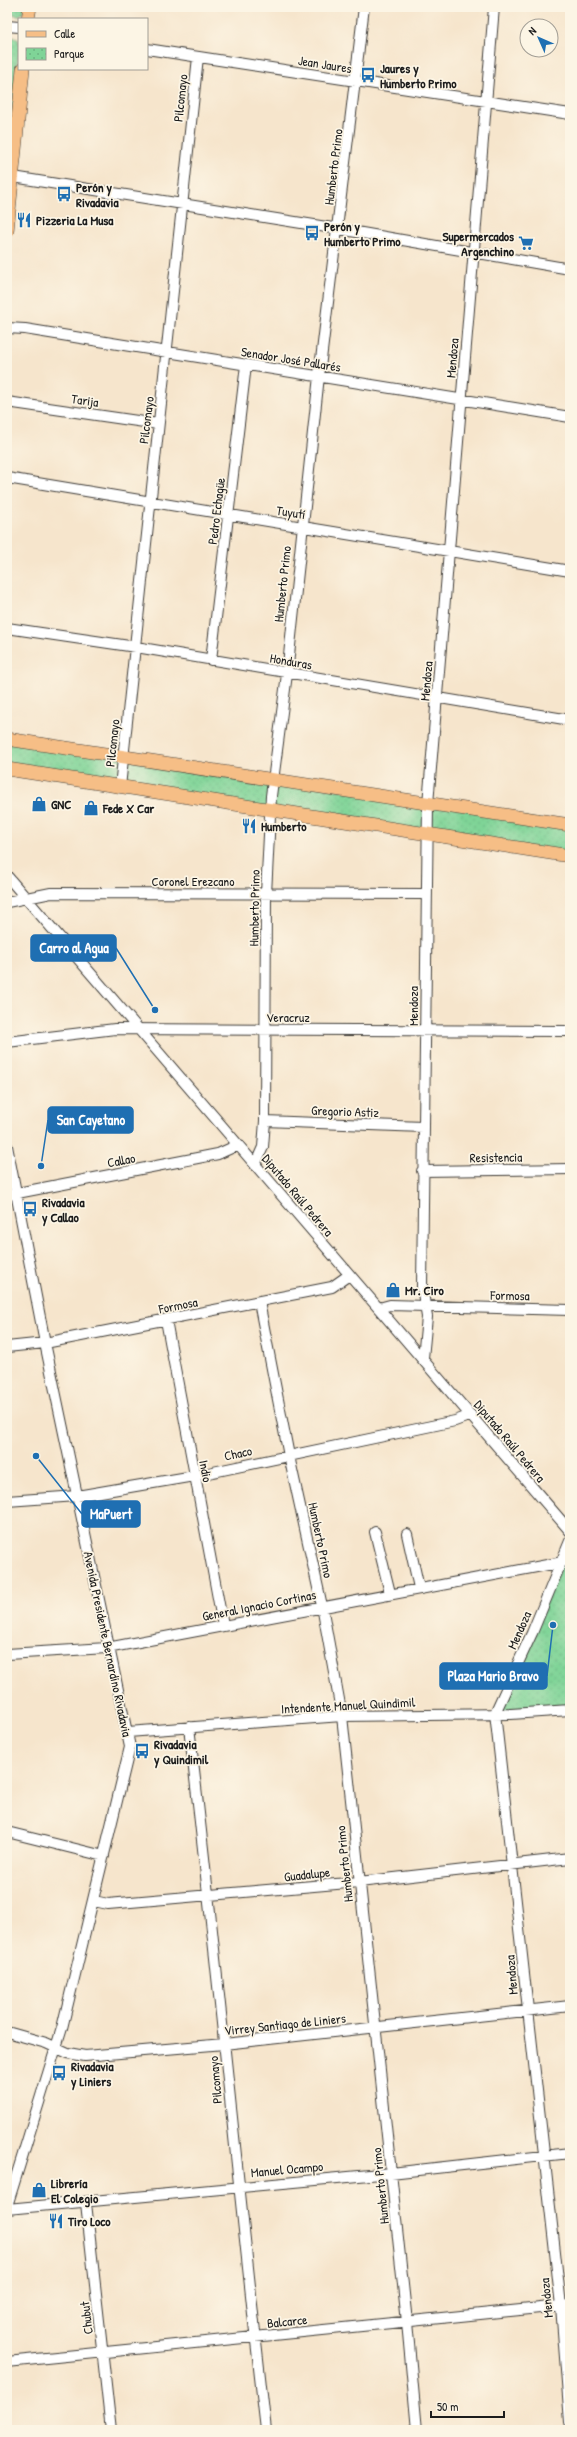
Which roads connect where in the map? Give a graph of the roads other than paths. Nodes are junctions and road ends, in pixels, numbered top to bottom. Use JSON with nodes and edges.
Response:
{"nodes":[{"id":1,"x":30,"y":7,"type":"edge"},
{"id":2,"x":364,"y":7,"type":"edge"},
{"id":3,"x":494,"y":7,"type":"edge"},
{"id":4,"x":28,"y":18,"type":"edge"},
{"id":5,"x":7,"y":26,"type":"edge"},
{"id":6,"x":18,"y":27,"type":"edge"},
{"id":7,"x":148,"y":48,"type":"edge"},
{"id":8,"x":198,"y":57,"type":"junction"},
{"id":9,"x":23,"y":70,"type":"edge"},
{"id":10,"x":357,"y":82,"type":"junction"},
{"id":11,"x":486,"y":102,"type":"junction"},
{"id":12,"x":570,"y":114,"type":"edge"},
{"id":13,"x":10,"y":176,"type":"edge"},
{"id":14,"x":182,"y":204,"type":"junction"},
{"id":15,"x":338,"y":229,"type":"junction"},
{"id":16,"x":7,"y":232,"type":"edge"},
{"id":17,"x":474,"y":252,"type":"junction"},
{"id":18,"x":570,"y":269,"type":"edge"},
{"id":19,"x":7,"y":328,"type":"edge"},
{"id":20,"x":167,"y":353,"type":"junction"},
{"id":21,"x":246,"y":365,"type":"junction"},
{"id":22,"x":319,"y":376,"type":"junction"},
{"id":23,"x":462,"y":399,"type":"junction"},
{"id":24,"x":7,"y":402,"type":"edge"},
{"id":25,"x":570,"y":418,"type":"edge"},
{"id":26,"x":158,"y":424,"type":"junction"},
{"id":27,"x":7,"y":478,"type":"edge"},
{"id":28,"x":150,"y":501,"type":"junction"},
{"id":29,"x":228,"y":515,"type":"junction"},
{"id":30,"x":301,"y":527,"type":"junction"},
{"id":31,"x":449,"y":550,"type":"junction"},
{"id":32,"x":570,"y":571,"type":"edge"},
{"id":33,"x":7,"y":628,"type":"edge"},
{"id":34,"x":136,"y":647,"type":"junction"},
{"id":35,"x":211,"y":660,"type":"junction"},
{"id":36,"x":287,"y":674,"type":"junction"},
{"id":37,"x":437,"y":698,"type":"junction"},
{"id":38,"x":570,"y":720,"type":"edge"},
{"id":39,"x":7,"y":738,"type":"edge"},
{"id":40,"x":124,"y":756,"type":"junction"},
{"id":41,"x":7,"y":769,"type":"edge"},
{"id":42,"x":273,"y":779,"type":"junction"},
{"id":43,"x":120,"y":787,"type":"junction"},
{"id":44,"x":428,"y":804,"type":"junction"},
{"id":45,"x":270,"y":811,"type":"junction"},
{"id":46,"x":570,"y":825,"type":"edge"},
{"id":47,"x":429,"y":835,"type":"junction"},
{"id":48,"x":570,"y":856,"type":"edge"},
{"id":49,"x":7,"y":876,"type":"edge"},
{"id":50,"x":266,"y":894,"type":"junction"},
{"id":51,"x":427,"y":894,"type":"junction"},
{"id":52,"x":25,"y":897,"type":"junction"},
{"id":53,"x":7,"y":902,"type":"edge"},
{"id":54,"x":138,"y":1029,"type":"junction"},
{"id":55,"x":267,"y":1030,"type":"junction"},
{"id":56,"x":426,"y":1030,"type":"junction"},
{"id":57,"x":570,"y":1031,"type":"edge"},
{"id":58,"x":7,"y":1042,"type":"edge"},
{"id":59,"x":265,"y":1121,"type":"junction"},
{"id":60,"x":424,"y":1127,"type":"junction"},
{"id":61,"x":238,"y":1145,"type":"junction"},
{"id":62,"x":7,"y":1146,"type":"edge"},
{"id":63,"x":255,"y":1165,"type":"junction"},
{"id":64,"x":570,"y":1169,"type":"edge"},
{"id":65,"x":422,"y":1171,"type":"junction"},
{"id":66,"x":11,"y":1194,"type":"edge"},
{"id":67,"x":349,"y":1275,"type":"junction"},
{"id":68,"x":259,"y":1302,"type":"junction"},
{"id":69,"x":426,"y":1307,"type":"junction"},
{"id":70,"x":378,"y":1308,"type":"junction"},
{"id":71,"x":570,"y":1310,"type":"edge"},
{"id":72,"x":166,"y":1320,"type":"junction"},
{"id":73,"x":45,"y":1343,"type":"junction"},
{"id":74,"x":7,"y":1347,"type":"edge"},
{"id":75,"x":424,"y":1358,"type":"junction"},
{"id":76,"x":471,"y":1414,"type":"junction"},
{"id":77,"x":289,"y":1456,"type":"junction"},
{"id":78,"x":194,"y":1476,"type":"junction"},
{"id":79,"x":77,"y":1496,"type":"junction"},
{"id":80,"x":7,"y":1501,"type":"edge"},
{"id":81,"x":570,"y":1531,"type":"edge"},
{"id":82,"x":375,"y":1532,"type":"dead end"},
{"id":83,"x":406,"y":1534,"type":"dead end"},
{"id":84,"x":570,"y":1541,"type":"edge"},
{"id":85,"x":563,"y":1562,"type":"junction"},
{"id":86,"x":419,"y":1588,"type":"junction"},
{"id":87,"x":390,"y":1593,"type":"junction"},
{"id":88,"x":322,"y":1606,"type":"junction"},
{"id":89,"x":223,"y":1625,"type":"junction"},
{"id":90,"x":107,"y":1648,"type":"junction"},
{"id":91,"x":7,"y":1654,"type":"edge"},
{"id":92,"x":570,"y":1710,"type":"edge"},
{"id":93,"x":495,"y":1713,"type":"junction"},
{"id":94,"x":342,"y":1716,"type":"junction"},
{"id":95,"x":189,"y":1727,"type":"junction"},
{"id":96,"x":128,"y":1732,"type":"junction"},
{"id":97,"x":7,"y":1832,"type":"edge"},
{"id":98,"x":104,"y":1856,"type":"junction"},
{"id":99,"x":570,"y":1858,"type":"edge"},
{"id":100,"x":514,"y":1865,"type":"junction"},
{"id":101,"x":359,"y":1882,"type":"junction"},
{"id":102,"x":209,"y":1897,"type":"junction"},
{"id":103,"x":94,"y":1901,"type":"junction"},
{"id":104,"x":570,"y":2006,"type":"edge"},
{"id":105,"x":527,"y":2010,"type":"junction"},
{"id":106,"x":376,"y":2026,"type":"junction"},
{"id":107,"x":7,"y":2032,"type":"edge"},
{"id":108,"x":224,"y":2044,"type":"junction"},
{"id":109,"x":56,"y":2048,"type":"junction"},
{"id":110,"x":570,"y":2153,"type":"edge"},
{"id":111,"x":544,"y":2156,"type":"junction"},
{"id":112,"x":391,"y":2173,"type":"junction"},
{"id":113,"x":238,"y":2187,"type":"junction"},
{"id":114,"x":86,"y":2203,"type":"junction"},
{"id":115,"x":7,"y":2207,"type":"edge"},
{"id":116,"x":565,"y":2305,"type":"edge"},
{"id":117,"x":408,"y":2322,"type":"junction"},
{"id":118,"x":255,"y":2337,"type":"junction"},
{"id":119,"x":104,"y":2351,"type":"junction"},
{"id":120,"x":7,"y":2362,"type":"edge"},
{"id":121,"x":570,"y":2422,"type":"edge"},
{"id":122,"x":111,"y":2430,"type":"edge"},
{"id":123,"x":266,"y":2430,"type":"edge"},
{"id":124,"x":417,"y":2430,"type":"edge"}],
"edges":[{"from":1,"to":4,"type":"main road"},
{"from":2,"to":10,"type":"street","name":"Humberto Primo"},
{"from":3,"to":11,"type":"street","name":"Mendoza"},
{"from":5,"to":6,"type":"street"},
{"from":7,"to":8,"type":"street","name":"Jean Jaures"},
{"from":8,"to":10,"type":"street","name":"Jean Jaures"},
{"from":8,"to":14,"type":"street","name":"Pilcomayo"},
{"from":9,"to":13,"type":"main road"},
{"from":10,"to":11,"type":"street","name":"Jean Jaures"},
{"from":10,"to":15,"type":"street","name":"Humberto Primo"},
{"from":11,"to":12,"type":"street","name":"Jean Jaures"},
{"from":11,"to":17,"type":"street","name":"Mendoza"},
{"from":13,"to":14,"type":"street"},
{"from":13,"to":16,"type":"main road"},
{"from":14,"to":15,"type":"street"},
{"from":14,"to":20,"type":"street","name":"Pilcomayo"},
{"from":15,"to":17,"type":"street"},
{"from":15,"to":22,"type":"street","name":"Humberto Primo"},
{"from":17,"to":18,"type":"street"},
{"from":17,"to":23,"type":"street","name":"Mendoza"},
{"from":19,"to":20,"type":"street","name":"Senador José Pallarés"},
{"from":20,"to":21,"type":"street","name":"Senador José Pallarés"},
{"from":20,"to":26,"type":"street","name":"Pilcomayo"},
{"from":21,"to":22,"type":"street","name":"Senador José Pallarés"},
{"from":21,"to":29,"type":"street","name":"Pedro Echagüe"},
{"from":22,"to":23,"type":"street","name":"Senador José Pallarés"},
{"from":22,"to":30,"type":"street","name":"Humberto Primo"},
{"from":23,"to":25,"type":"street","name":"Senador José Pallarés"},
{"from":23,"to":31,"type":"street","name":"Mendoza"},
{"from":24,"to":26,"type":"street","name":"Tarija"},
{"from":26,"to":28,"type":"street","name":"Pilcomayo"},
{"from":27,"to":28,"type":"street","name":"Tuyutí"},
{"from":28,"to":29,"type":"street","name":"Tuyutí"},
{"from":28,"to":34,"type":"street","name":"Pilcomayo"},
{"from":29,"to":30,"type":"street","name":"Tuyutí"},
{"from":29,"to":35,"type":"street","name":"Pedro Echagüe"},
{"from":30,"to":31,"type":"street","name":"Tuyutí"},
{"from":30,"to":36,"type":"street","name":"Humberto Primo"},
{"from":31,"to":32,"type":"street","name":"Tuyutí"},
{"from":31,"to":37,"type":"street","name":"Mendoza"},
{"from":33,"to":34,"type":"street","name":"Honduras"},
{"from":34,"to":35,"type":"street","name":"Honduras"},
{"from":34,"to":40,"type":"street","name":"Pilcomayo"},
{"from":35,"to":36,"type":"street","name":"Honduras"},
{"from":36,"to":37,"type":"street","name":"Honduras"},
{"from":36,"to":42,"type":"street","name":"Humberto Primo"},
{"from":37,"to":38,"type":"street","name":"Honduras"},
{"from":37,"to":44,"type":"street","name":"Mendoza"},
{"from":39,"to":40,"type":"main road"},
{"from":40,"to":42,"type":"main road"},
{"from":40,"to":43,"type":"street","name":"Pilcomayo"},
{"from":41,"to":43,"type":"main road"},
{"from":42,"to":44,"type":"main road"},
{"from":42,"to":45,"type":"street","name":"Humberto Primo"},
{"from":43,"to":45,"type":"main road"},
{"from":44,"to":46,"type":"main road"},
{"from":44,"to":47,"type":"street","name":"Mendoza"},
{"from":45,"to":47,"type":"main road"},
{"from":45,"to":50,"type":"street","name":"Humberto Primo"},
{"from":47,"to":48,"type":"main road"},
{"from":47,"to":51,"type":"street","name":"Mendoza"},
{"from":49,"to":52,"type":"street","name":"Diputado Raúl Pedrera"},
{"from":50,"to":51,"type":"street","name":"Coronel Erezcano"},
{"from":50,"to":52,"type":"street","name":"Coronel Erezcano"},
{"from":50,"to":55,"type":"street","name":"Humberto Primo"},
{"from":51,"to":56,"type":"street","name":"Mendoza"},
{"from":52,"to":53,"type":"street","name":"Coronel Erezcano"},
{"from":52,"to":54,"type":"street","name":"Diputado Raúl Pedrera"},
{"from":54,"to":55,"type":"street","name":"Veracruz"},
{"from":54,"to":58,"type":"street","name":"Veracruz"},
{"from":54,"to":61,"type":"street","name":"Diputado Raúl Pedrera"},
{"from":55,"to":56,"type":"street","name":"Veracruz"},
{"from":55,"to":59,"type":"street","name":"Humberto Primo"},
{"from":56,"to":57,"type":"street","name":"Veracruz"},
{"from":56,"to":60,"type":"street","name":"Mendoza"},
{"from":59,"to":60,"type":"street","name":"Gregorio Astiz"},
{"from":59,"to":63,"type":"street","name":"Humberto Primo"},
{"from":60,"to":65,"type":"street","name":"Mendoza"},
{"from":61,"to":63,"type":"street","name":"Diputado Raúl Pedrera"},
{"from":61,"to":66,"type":"street","name":"Callao"},
{"from":62,"to":66,"type":"street","name":"Avenida Presidente Bernardino Rivadavia"},
{"from":63,"to":67,"type":"street","name":"Diputado Raúl Pedrera"},
{"from":64,"to":65,"type":"street","name":"Resistencia"},
{"from":65,"to":69,"type":"street","name":"Mendoza"},
{"from":66,"to":73,"type":"street","name":"Avenida Presidente Bernardino Rivadavia"},
{"from":67,"to":68,"type":"street","name":"Formosa"},
{"from":67,"to":70,"type":"street","name":"Diputado Raúl Pedrera"},
{"from":68,"to":72,"type":"street","name":"Formosa"},
{"from":68,"to":77,"type":"street","name":"Humberto Primo"},
{"from":69,"to":70,"type":"street","name":"Formosa"},
{"from":69,"to":71,"type":"street","name":"Formosa"},
{"from":69,"to":75,"type":"street","name":"Mendoza"},
{"from":70,"to":75,"type":"street","name":"Diputado Raúl Pedrera"},
{"from":72,"to":73,"type":"street","name":"Formosa"},
{"from":72,"to":78,"type":"street","name":"Indio"},
{"from":73,"to":74,"type":"street","name":"Formosa"},
{"from":73,"to":79,"type":"street","name":"Avenida Presidente Bernardino Rivadavia"},
{"from":75,"to":76,"type":"street","name":"Diputado Raúl Pedrera"},
{"from":76,"to":77,"type":"street","name":"Chaco"},
{"from":76,"to":81,"type":"street","name":"Diputado Raúl Pedrera"},
{"from":77,"to":78,"type":"street","name":"Chaco"},
{"from":77,"to":88,"type":"street","name":"Humberto Primo"},
{"from":78,"to":79,"type":"street","name":"Chaco"},
{"from":78,"to":89,"type":"street","name":"Indio"},
{"from":79,"to":80,"type":"street","name":"Chaco"},
{"from":79,"to":90,"type":"street","name":"Avenida Presidente Bernardino Rivadavia"},
{"from":82,"to":87,"type":"street"},
{"from":83,"to":86,"type":"street"},
{"from":84,"to":85,"type":"street","name":"Mendoza"},
{"from":85,"to":86,"type":"street","name":"General Ignacio Cortinas"},
{"from":85,"to":93,"type":"street","name":"Mendoza"},
{"from":86,"to":87,"type":"street","name":"General Ignacio Cortinas"},
{"from":87,"to":88,"type":"street","name":"General Ignacio Cortinas"},
{"from":88,"to":89,"type":"street","name":"General Ignacio Cortinas"},
{"from":88,"to":94,"type":"street","name":"Humberto Primo"},
{"from":89,"to":90,"type":"street","name":"General Ignacio Cortinas"},
{"from":90,"to":91,"type":"street","name":"General Ignacio Cortinas"},
{"from":90,"to":96,"type":"street","name":"Avenida Presidente Bernardino Rivadavia"},
{"from":92,"to":93,"type":"street","name":"Intendente Manuel Quindimil"},
{"from":93,"to":94,"type":"street","name":"Intendente Manuel Quindimil"},
{"from":93,"to":100,"type":"street","name":"Mendoza"},
{"from":94,"to":95,"type":"street","name":"Intendente Manuel Quindimil"},
{"from":94,"to":101,"type":"street","name":"Humberto Primo"},
{"from":95,"to":96,"type":"street","name":"Intendente Manuel Quindimil"},
{"from":95,"to":102,"type":"street","name":"Pilcomayo"},
{"from":96,"to":98,"type":"street","name":"Avenida Presidente Bernardino Rivadavia"},
{"from":97,"to":98,"type":"street"},
{"from":98,"to":103,"type":"street","name":"Avenida Presidente Bernardino Rivadavia"},
{"from":99,"to":100,"type":"street","name":"Guadalupe"},
{"from":100,"to":101,"type":"street","name":"Guadalupe"},
{"from":100,"to":105,"type":"street","name":"Mendoza"},
{"from":101,"to":102,"type":"street","name":"Guadalupe"},
{"from":101,"to":106,"type":"street","name":"Humberto Primo"},
{"from":102,"to":103,"type":"street","name":"Guadalupe"},
{"from":102,"to":108,"type":"street","name":"Pilcomayo"},
{"from":103,"to":109,"type":"street","name":"Avenida Presidente Bernardino Rivadavia"},
{"from":104,"to":105,"type":"street","name":"Virrey Santiago de Liniers"},
{"from":105,"to":106,"type":"street","name":"Virrey Santiago de Liniers"},
{"from":105,"to":111,"type":"street","name":"Mendoza"},
{"from":106,"to":108,"type":"street","name":"Virrey Santiago de Liniers"},
{"from":106,"to":112,"type":"street","name":"Humberto Primo"},
{"from":107,"to":109,"type":"street","name":"Virrey Santiago de Liniers"},
{"from":108,"to":109,"type":"street","name":"Virrey Santiago de Liniers"},
{"from":108,"to":113,"type":"street","name":"Pilcomayo"},
{"from":109,"to":115,"type":"street","name":"Avenida Presidente Bernardino Rivadavia"},
{"from":110,"to":111,"type":"street","name":"Manuel Ocampo"},
{"from":111,"to":112,"type":"street","name":"Manuel Ocampo"},
{"from":111,"to":116,"type":"street","name":"Mendoza"},
{"from":112,"to":113,"type":"street","name":"Manuel Ocampo"},
{"from":112,"to":117,"type":"street","name":"Humberto Primo"},
{"from":113,"to":114,"type":"street","name":"Manuel Ocampo"},
{"from":113,"to":118,"type":"street","name":"Pilcomayo"},
{"from":114,"to":115,"type":"street","name":"Manuel Ocampo"},
{"from":114,"to":119,"type":"street","name":"Chubut"},
{"from":116,"to":117,"type":"street","name":"Balcarce"},
{"from":116,"to":121,"type":"street","name":"Mendoza"},
{"from":117,"to":118,"type":"street","name":"Balcarce"},
{"from":117,"to":124,"type":"street","name":"Humberto Primo"},
{"from":118,"to":119,"type":"street","name":"Balcarce"},
{"from":118,"to":123,"type":"street","name":"Pilcomayo"},
{"from":119,"to":120,"type":"street","name":"Balcarce"},
{"from":119,"to":122,"type":"street","name":"Chubut"}]}
